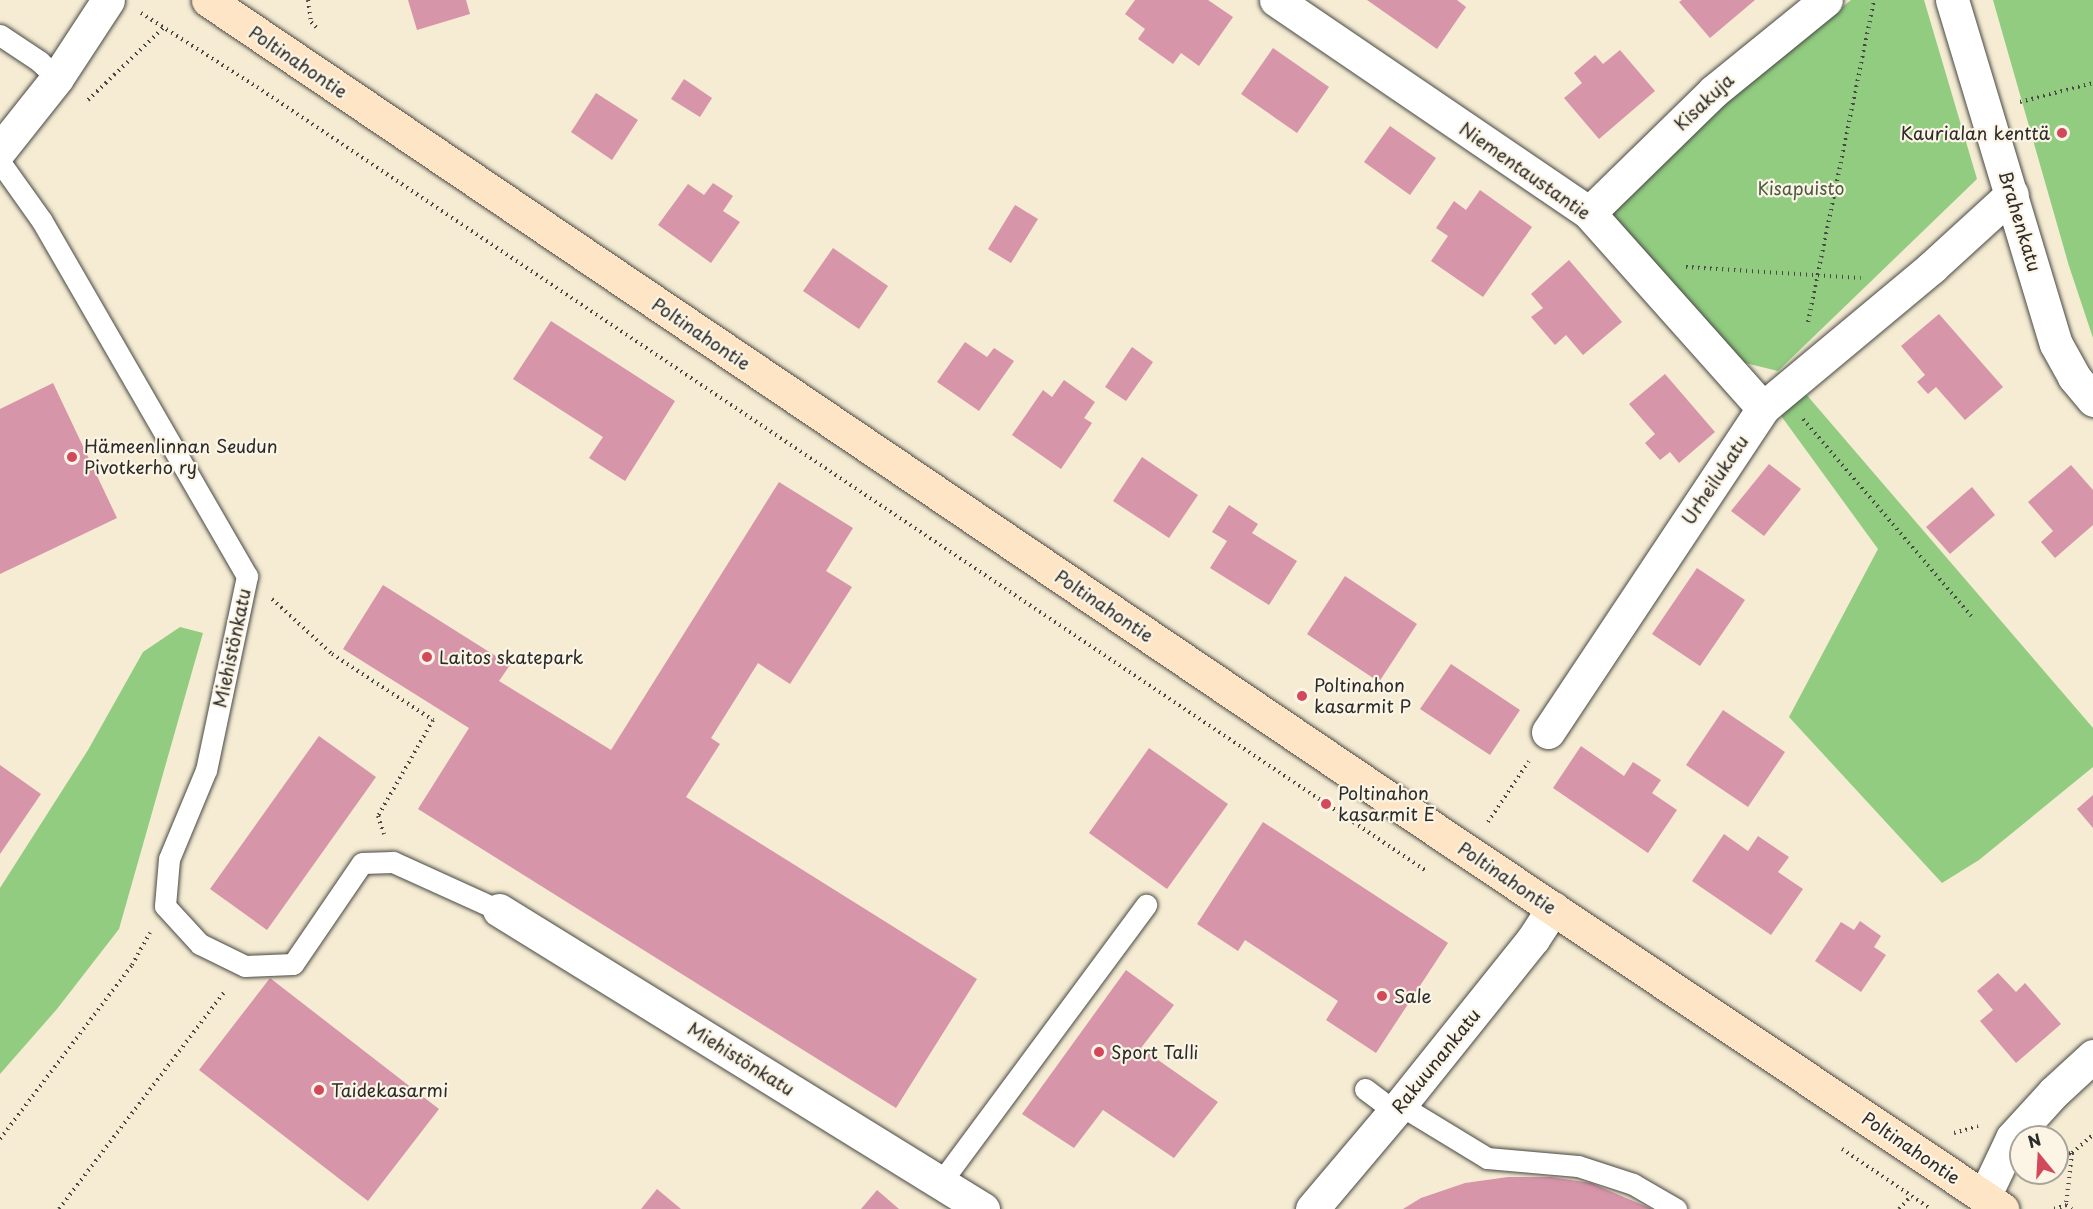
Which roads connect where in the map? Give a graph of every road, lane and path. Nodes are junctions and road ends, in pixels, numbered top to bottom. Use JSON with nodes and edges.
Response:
{"nodes":[{"id":1,"x":108,"y":0,"type":"edge"},
{"id":2,"x":1276,"y":0,"type":"edge"},
{"id":3,"x":1826,"y":0,"type":"edge"},
{"id":4,"x":1875,"y":0,"type":"edge"},
{"id":5,"x":1952,"y":0,"type":"edge"},
{"id":6,"x":215,"y":2,"type":"edge"},
{"id":7,"x":140,"y":11,"type":"dead end"},
{"id":8,"x":0,"y":35,"type":"edge"},
{"id":9,"x":57,"y":78,"type":"junction"},
{"id":10,"x":2093,"y":83,"type":"edge"},
{"id":11,"x":2013,"y":104,"type":"dead end"},
{"id":12,"x":0,"y":150,"type":"edge"},
{"id":13,"x":0,"y":162,"type":"edge"},
{"id":14,"x":2012,"y":194,"type":"junction"},
{"id":15,"x":1589,"y":213,"type":"junction"},
{"id":16,"x":1635,"y":264,"type":"junction"},
{"id":17,"x":1818,"y":275,"type":"junction"},
{"id":18,"x":1915,"y":281,"type":"junction"},
{"id":19,"x":1780,"y":394,"type":"junction"},
{"id":20,"x":2093,"y":400,"type":"edge"},
{"id":21,"x":247,"y":576,"type":"junction"},
{"id":22,"x":1971,"y":616,"type":"dead end"},
{"id":23,"x":1548,"y":732,"type":"joint"},
{"id":24,"x":1486,"y":825,"type":"dead end"},
{"id":25,"x":393,"y":862,"type":"junction"},
{"id":26,"x":1431,"y":873,"type":"dead end"},
{"id":27,"x":1146,"y":905,"type":"dead end"},
{"id":28,"x":165,"y":906,"type":"junction"},
{"id":29,"x":1553,"y":908,"type":"junction"},
{"id":30,"x":499,"y":910,"type":"joint"},
{"id":31,"x":245,"y":966,"type":"junction"},
{"id":32,"x":2093,"y":1056,"type":"edge"},
{"id":33,"x":1365,"y":1089,"type":"dead end"},
{"id":34,"x":1398,"y":1108,"type":"junction"},
{"id":35,"x":2093,"y":1135,"type":"edge"},
{"id":36,"x":0,"y":1139,"type":"edge"},
{"id":37,"x":1832,"y":1142,"type":"dead end"},
{"id":38,"x":2069,"y":1153,"type":"edge"},
{"id":39,"x":2072,"y":1153,"type":"junction"},
{"id":40,"x":941,"y":1182,"type":"junction"},
{"id":41,"x":1911,"y":1196,"type":"junction"},
{"id":42,"x":1993,"y":1203,"type":"edge"},
{"id":43,"x":2066,"y":1205,"type":"junction"},
{"id":44,"x":59,"y":1209,"type":"edge"},
{"id":45,"x":983,"y":1209,"type":"edge"},
{"id":46,"x":1312,"y":1209,"type":"edge"},
{"id":47,"x":1676,"y":1209,"type":"edge"},
{"id":48,"x":1899,"y":1209,"type":"edge"},
{"id":49,"x":1931,"y":1209,"type":"edge"},
{"id":50,"x":2054,"y":1209,"type":"edge"},
{"id":51,"x":2073,"y":1209,"type":"edge"}],
"edges":[{"from":1,"to":9,"type":"street"},
{"from":2,"to":15,"type":"street","name":"Niementaustantie"},
{"from":3,"to":15,"type":"street","name":"Kisakuja"},
{"from":4,"to":17,"type":"path"},
{"from":5,"to":14,"type":"street","name":"Brahenkatu"},
{"from":6,"to":29,"type":"main road","name":"Poltinahontie"},
{"from":7,"to":26,"type":"path"},
{"from":8,"to":9,"type":"lane"},
{"from":9,"to":12,"type":"street"},
{"from":10,"to":11,"type":"path"},
{"from":13,"to":21,"type":"lane","name":"Miehistönkatu"},
{"from":14,"to":18,"type":"street","name":"Urheilukatu"},
{"from":14,"to":20,"type":"street","name":"Brahenkatu"},
{"from":15,"to":16,"type":"street","name":"Niementaustantie"},
{"from":16,"to":17,"type":"path"},
{"from":16,"to":19,"type":"street","name":"Niementaustantie"},
{"from":17,"to":18,"type":"path"},
{"from":17,"to":19,"type":"path"},
{"from":18,"to":19,"type":"street","name":"Urheilukatu"},
{"from":19,"to":22,"type":"path"},
{"from":19,"to":23,"type":"street","name":"Urheilukatu"},
{"from":21,"to":25,"type":"path"},
{"from":21,"to":28,"type":"lane","name":"Miehistönkatu"},
{"from":23,"to":24,"type":"path"},
{"from":25,"to":30,"type":"lane"},
{"from":25,"to":31,"type":"lane"},
{"from":27,"to":40,"type":"lane"},
{"from":28,"to":31,"type":"lane"},
{"from":28,"to":36,"type":"path"},
{"from":29,"to":34,"type":"street","name":"Rakuunankatu"},
{"from":29,"to":42,"type":"main road","name":"Poltinahontie"},
{"from":30,"to":40,"type":"street","name":"Miehistönkatu"},
{"from":31,"to":44,"type":"path"},
{"from":32,"to":42,"type":"street"},
{"from":33,"to":34,"type":"lane"},
{"from":34,"to":46,"type":"street","name":"Rakuunankatu"},
{"from":34,"to":47,"type":"lane"},
{"from":35,"to":39,"type":"path"},
{"from":37,"to":41,"type":"path"},
{"from":38,"to":39,"type":"path"},
{"from":39,"to":43,"type":"path"},
{"from":40,"to":45,"type":"street","name":"Miehistönkatu"},
{"from":41,"to":48,"type":"path"},
{"from":41,"to":49,"type":"path"},
{"from":43,"to":50,"type":"path"},
{"from":43,"to":51,"type":"path"}]}
